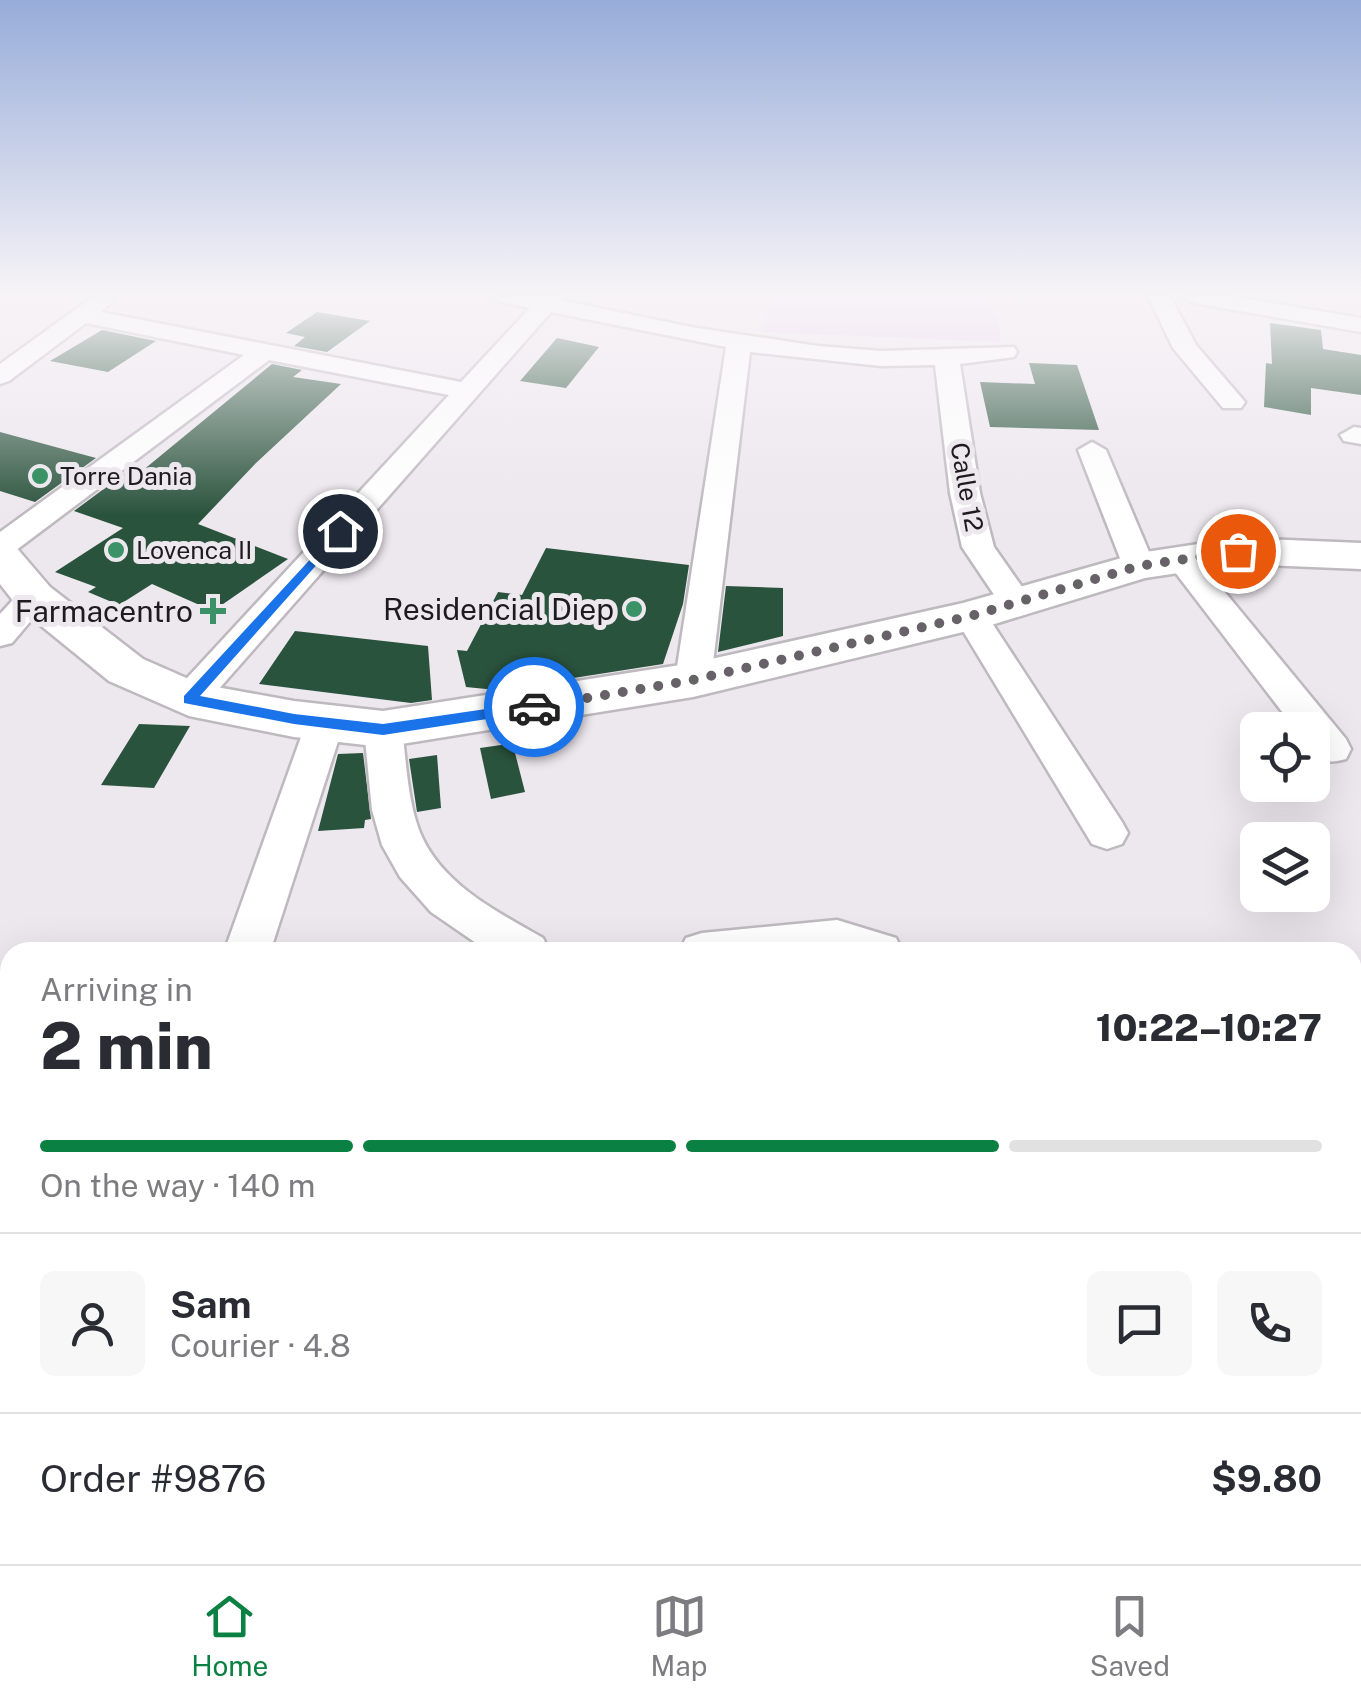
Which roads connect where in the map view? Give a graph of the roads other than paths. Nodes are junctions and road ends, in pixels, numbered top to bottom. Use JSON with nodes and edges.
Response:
{"nodes":[{"id":1,"x":241,"y":369,"type":"edge"},
{"id":2,"x":355,"y":369,"type":"edge"},
{"id":3,"x":486,"y":369,"type":"edge"},
{"id":4,"x":735,"y":369,"type":"edge"},
{"id":5,"x":949,"y":369,"type":"edge"},
{"id":6,"x":1204,"y":369,"type":"edge"},
{"id":7,"x":465,"y":391,"type":"junction"},
{"id":8,"x":1232,"y":402,"type":"dead end"},
{"id":9,"x":1092,"y":450,"type":"dead end"},
{"id":10,"x":0,"y":547,"type":"edge"},
{"id":11,"x":0,"y":555,"type":"edge"},
{"id":12,"x":1361,"y":556,"type":"edge"},
{"id":13,"x":1160,"y":563,"type":"junction"},
{"id":14,"x":34,"y":597,"type":"junction"},
{"id":15,"x":1017,"y":604,"type":"junction"},
{"id":16,"x":971,"y":616,"type":"junction"},
{"id":17,"x":0,"y":635,"type":"edge"},
{"id":18,"x":693,"y":680,"type":"junction"},
{"id":19,"x":189,"y":700,"type":"junction"},
{"id":20,"x":325,"y":723,"type":"junction"},
{"id":21,"x":383,"y":729,"type":"junction"},
{"id":22,"x":1332,"y":749,"type":"dead end"},
{"id":23,"x":1107,"y":833,"type":"dead end"},
{"id":24,"x":250,"y":942,"type":"edge"},
{"id":25,"x":510,"y":942,"type":"edge"},
{"id":26,"x":807,"y":942,"type":"edge"},
{"id":27,"x":848,"y":942,"type":"edge"}],
"edges":[{"from":1,"to":10,"type":"street"},
{"from":2,"to":7,"type":"street"},
{"from":3,"to":7,"type":"street"},
{"from":4,"to":18,"type":"street"},
{"from":5,"to":15,"type":"street","name":"Calle 12"},
{"from":6,"to":8,"type":"street"},
{"from":7,"to":19,"type":"street"},
{"from":9,"to":13,"type":"street"},
{"from":11,"to":14,"type":"main road"},
{"from":12,"to":13,"type":"main road"},
{"from":13,"to":15,"type":"main road"},
{"from":13,"to":22,"type":"street"},
{"from":14,"to":17,"type":"street"},
{"from":14,"to":19,"type":"main road"},
{"from":15,"to":16,"type":"main road"},
{"from":16,"to":18,"type":"main road"},
{"from":16,"to":23,"type":"street"},
{"from":18,"to":21,"type":"main road"},
{"from":19,"to":20,"type":"main road"},
{"from":20,"to":21,"type":"main road"},
{"from":20,"to":24,"type":"street"},
{"from":21,"to":25,"type":"street"},
{"from":26,"to":27,"type":"street"}]}
